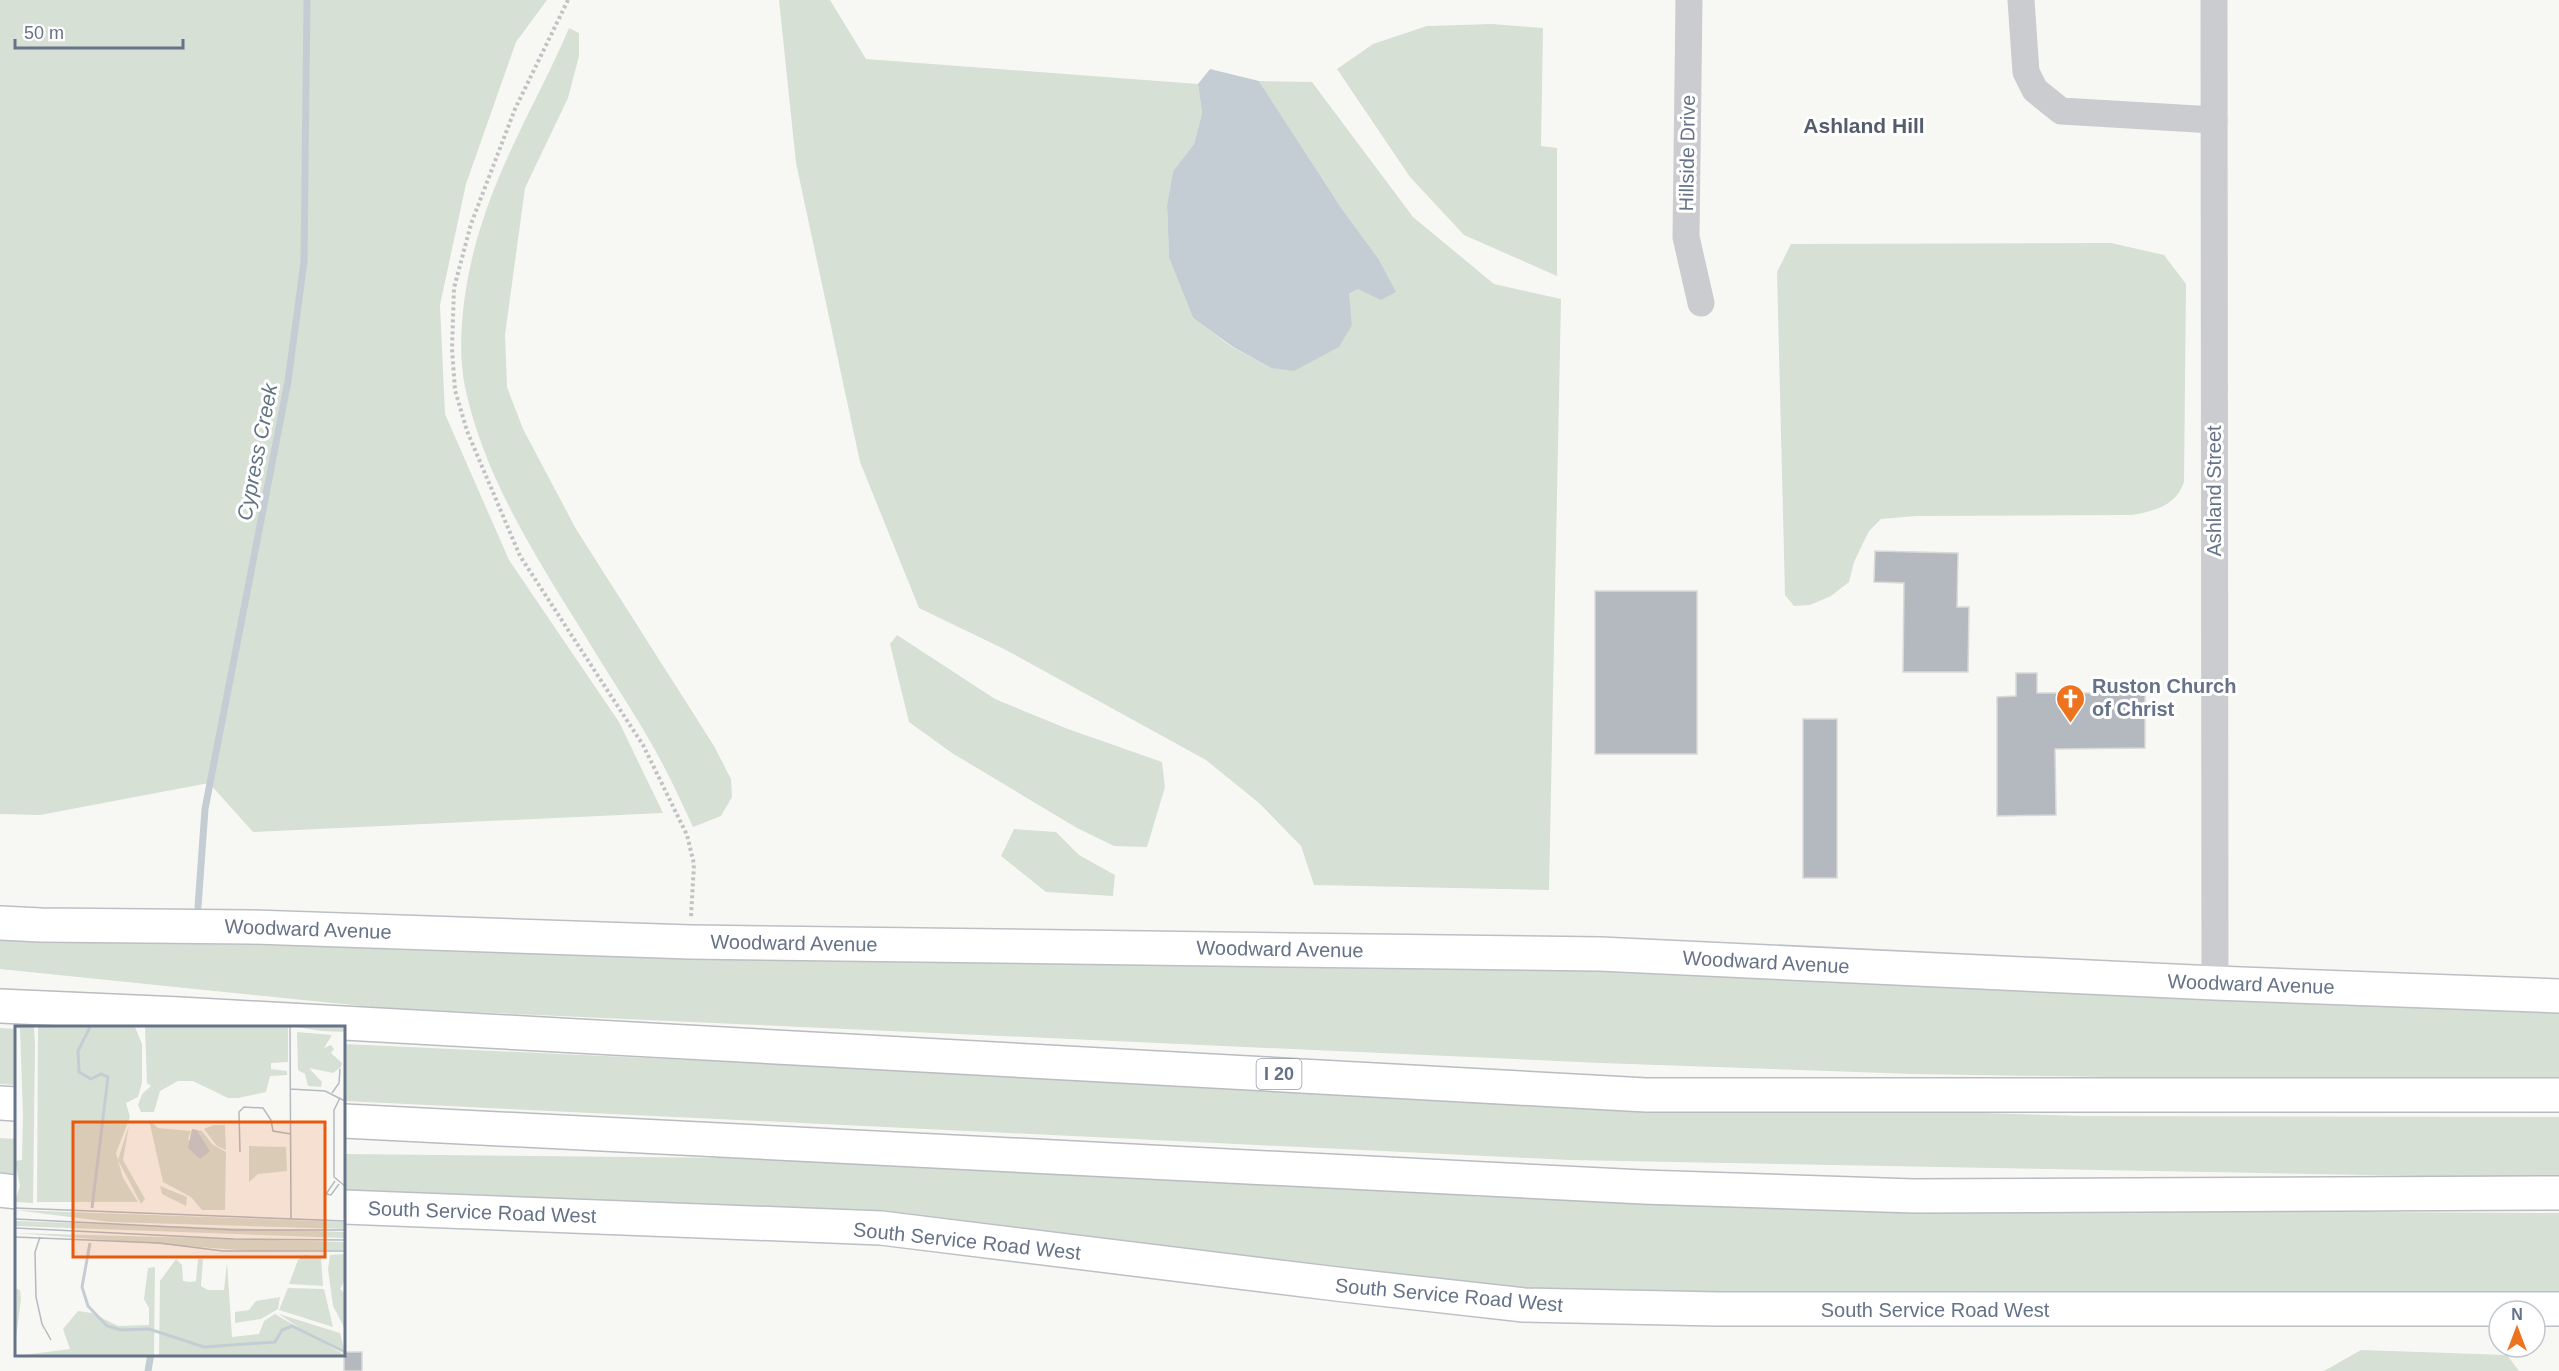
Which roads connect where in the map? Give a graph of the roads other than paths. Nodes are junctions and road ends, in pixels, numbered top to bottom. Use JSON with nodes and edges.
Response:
{"nodes":[{"id":1,"x":1689,"y":0,"type":"edge"},
{"id":2,"x":2021,"y":0,"type":"edge"},
{"id":3,"x":2214,"y":0,"type":"edge"},
{"id":4,"x":2214,"y":120,"type":"junction"},
{"id":5,"x":1701,"y":303,"type":"dead end"},
{"id":6,"x":0,"y":922,"type":"edge"},
{"id":7,"x":2215,"y":983,"type":"junction"},
{"id":8,"x":2559,"y":996,"type":"edge"},
{"id":9,"x":0,"y":1006,"type":"edge"},
{"id":10,"x":2559,"y":1095,"type":"edge"},
{"id":11,"x":0,"y":1103,"type":"edge"},
{"id":12,"x":15,"y":1104,"type":"edge"},
{"id":13,"x":345,"y":1121,"type":"edge"},
{"id":14,"x":0,"y":1190,"type":"edge"},
{"id":15,"x":15,"y":1192,"type":"edge"},
{"id":16,"x":2559,"y":1192,"type":"edge"},
{"id":17,"x":345,"y":1207,"type":"edge"},
{"id":18,"x":2559,"y":1309,"type":"edge"}],
"edges":[{"from":1,"to":5,"type":"street","name":"Hillside Drive"},
{"from":2,"to":4,"type":"street"},
{"from":3,"to":4,"type":"street","name":"Ashland Street"},
{"from":4,"to":7,"type":"street","name":"Ashland Street"},
{"from":6,"to":7,"type":"main road","name":"Woodward Avenue"},
{"from":7,"to":8,"type":"main road","name":"Woodward Avenue"},
{"from":9,"to":10,"type":"main road","number":"I 20"},
{"from":11,"to":12,"type":"main road"},
{"from":13,"to":16,"type":"main road"},
{"from":14,"to":15,"type":"main road"},
{"from":17,"to":18,"type":"main road","name":"South Service Road West"}]}
